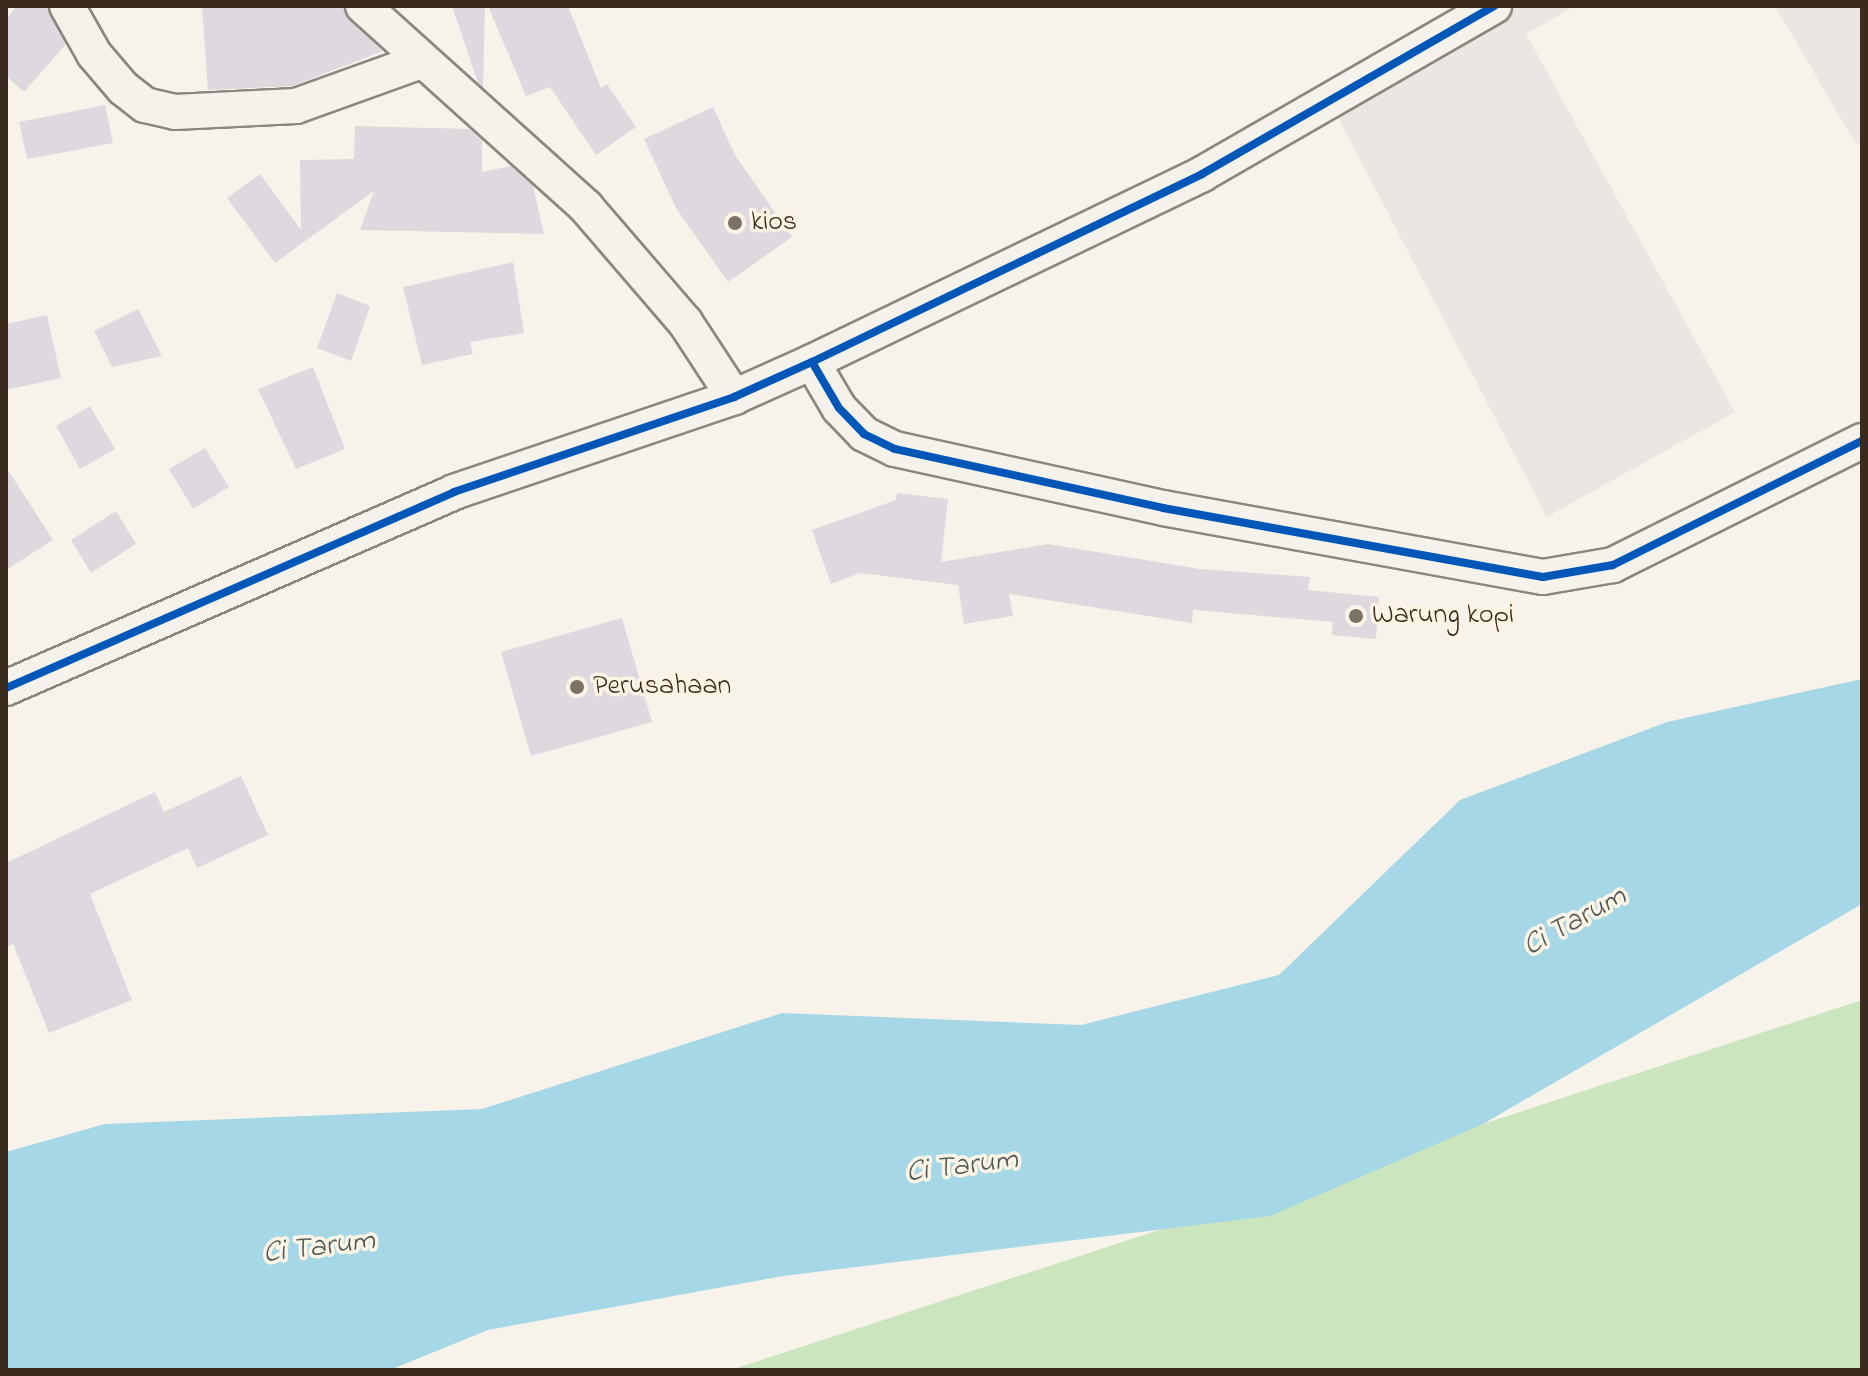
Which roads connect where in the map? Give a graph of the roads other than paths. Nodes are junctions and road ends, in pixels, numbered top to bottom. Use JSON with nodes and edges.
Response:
{"nodes":[{"id":1,"x":67,"y":6,"type":"edge"},
{"id":2,"x":363,"y":6,"type":"edge"},
{"id":3,"x":1494,"y":6,"type":"edge"},
{"id":4,"x":421,"y":61,"type":"junction"},
{"id":5,"x":812,"y":362,"type":"junction"},
{"id":6,"x":734,"y":397,"type":"junction"},
{"id":7,"x":1862,"y":441,"type":"edge"},
{"id":8,"x":6,"y":688,"type":"edge"}],
"edges":[{"from":1,"to":4,"type":"street"},
{"from":2,"to":4,"type":"street"},
{"from":3,"to":5,"type":"street"},
{"from":4,"to":6,"type":"street"},
{"from":5,"to":6,"type":"street"},
{"from":5,"to":7,"type":"street"},
{"from":6,"to":8,"type":"street"}]}
